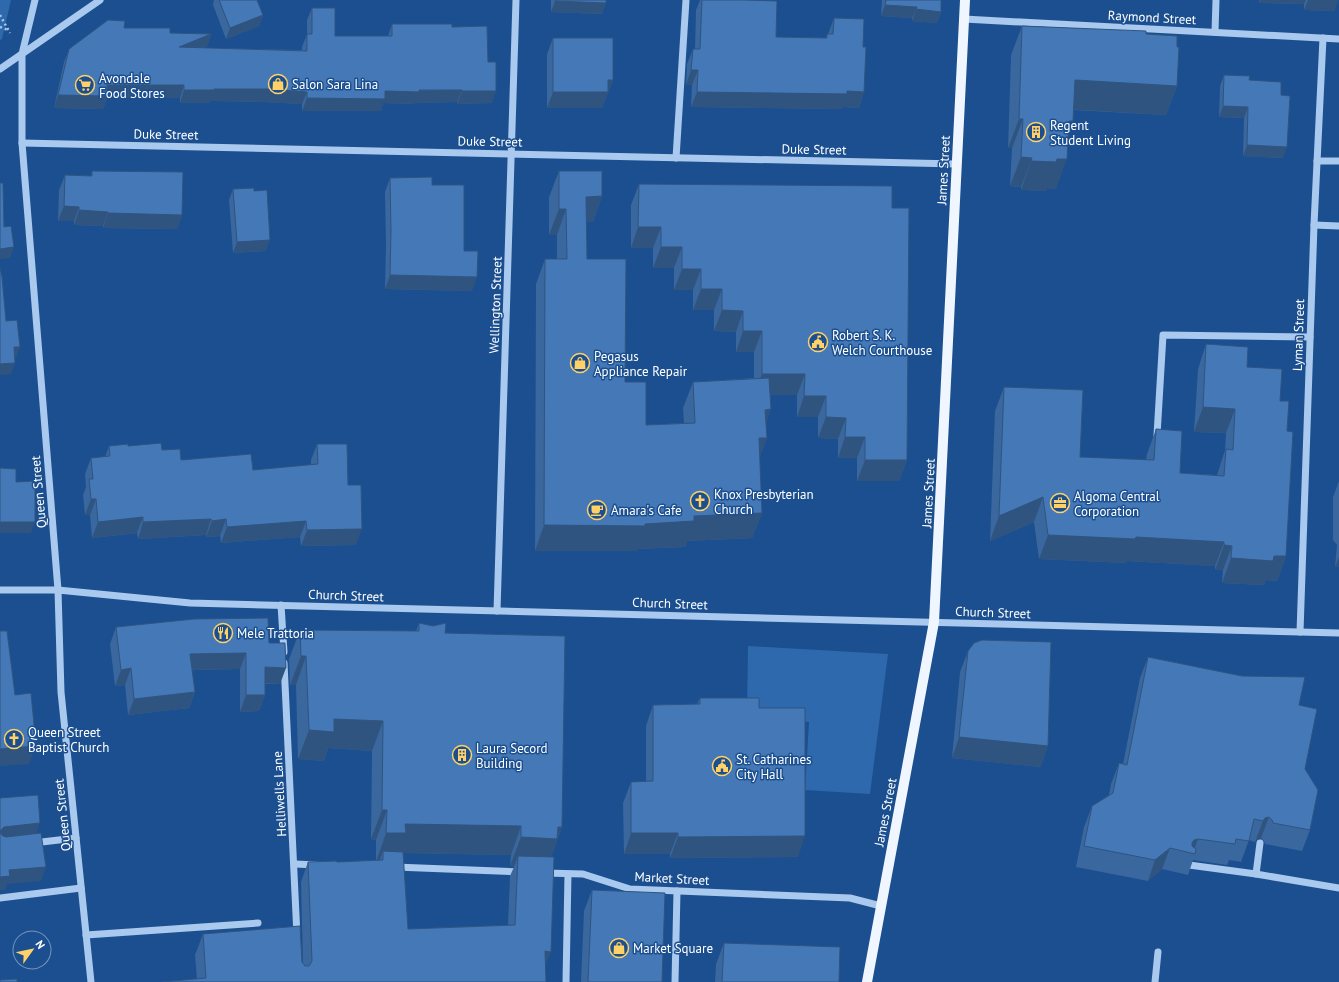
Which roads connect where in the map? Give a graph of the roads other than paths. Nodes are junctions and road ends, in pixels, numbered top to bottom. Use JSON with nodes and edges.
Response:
{"nodes":[{"id":1,"x":35,"y":0,"type":"edge"},
{"id":2,"x":100,"y":0,"type":"edge"},
{"id":3,"x":516,"y":0,"type":"edge"},
{"id":4,"x":686,"y":0,"type":"edge"},
{"id":5,"x":965,"y":0,"type":"edge"},
{"id":6,"x":1216,"y":0,"type":"edge"},
{"id":7,"x":964,"y":20,"type":"junction"},
{"id":8,"x":1215,"y":32,"type":"junction"},
{"id":9,"x":1323,"y":38,"type":"junction"},
{"id":10,"x":1339,"y":39,"type":"edge"},
{"id":11,"x":22,"y":54,"type":"junction"},
{"id":12,"x":0,"y":69,"type":"edge"},
{"id":13,"x":22,"y":143,"type":"junction"},
{"id":14,"x":511,"y":154,"type":"junction"},
{"id":15,"x":676,"y":158,"type":"junction"},
{"id":16,"x":1317,"y":162,"type":"junction"},
{"id":17,"x":1339,"y":162,"type":"edge"},
{"id":18,"x":957,"y":164,"type":"junction"},
{"id":19,"x":1314,"y":225,"type":"junction"},
{"id":20,"x":1339,"y":226,"type":"edge"},
{"id":21,"x":1310,"y":337,"type":"junction"},
{"id":22,"x":1157,"y":435,"type":"edge"},
{"id":23,"x":0,"y":590,"type":"edge"},
{"id":24,"x":58,"y":590,"type":"junction"},
{"id":25,"x":281,"y":605,"type":"junction"},
{"id":26,"x":497,"y":611,"type":"junction"},
{"id":27,"x":934,"y":622,"type":"junction"},
{"id":28,"x":1300,"y":632,"type":"junction"},
{"id":29,"x":1339,"y":633,"type":"edge"},
{"id":30,"x":76,"y":838,"type":"junction"},
{"id":31,"x":1260,"y":843,"type":"edge"},
{"id":32,"x":23,"y":844,"type":"edge"},
{"id":33,"x":295,"y":864,"type":"junction"},
{"id":34,"x":326,"y":865,"type":"edge"},
{"id":35,"x":1189,"y":865,"type":"edge"},
{"id":36,"x":389,"y":867,"type":"edge"},
{"id":37,"x":529,"y":872,"type":"edge"},
{"id":38,"x":537,"y":872,"type":"edge"},
{"id":39,"x":568,"y":874,"type":"junction"},
{"id":40,"x":1256,"y":874,"type":"junction"},
{"id":41,"x":82,"y":888,"type":"junction"},
{"id":42,"x":1339,"y":888,"type":"edge"},
{"id":43,"x":676,"y":891,"type":"junction"},
{"id":44,"x":0,"y":898,"type":"edge"},
{"id":45,"x":881,"y":906,"type":"junction"},
{"id":46,"x":258,"y":923,"type":"dead end"},
{"id":47,"x":86,"y":935,"type":"junction"},
{"id":48,"x":298,"y":943,"type":"edge"},
{"id":49,"x":1158,"y":952,"type":"dead end"},
{"id":50,"x":91,"y":982,"type":"edge"},
{"id":51,"x":566,"y":982,"type":"edge"},
{"id":52,"x":675,"y":982,"type":"edge"},
{"id":53,"x":867,"y":982,"type":"edge"},
{"id":54,"x":1155,"y":982,"type":"edge"}],
"edges":[{"from":1,"to":11,"type":"street","name":"Queen Street"},
{"from":2,"to":11,"type":"street"},
{"from":3,"to":14,"type":"street","name":"Wellington Street"},
{"from":4,"to":15,"type":"street"},
{"from":5,"to":7,"type":"main road","name":"James Street"},
{"from":6,"to":8,"type":"street"},
{"from":7,"to":8,"type":"street","name":"Raymond Street"},
{"from":7,"to":18,"type":"main road","name":"James Street"},
{"from":8,"to":9,"type":"street","name":"Raymond Street"},
{"from":9,"to":10,"type":"street","name":"Raymond Street"},
{"from":9,"to":16,"type":"street","name":"Lyman Street"},
{"from":11,"to":12,"type":"street"},
{"from":11,"to":13,"type":"street","name":"Queen Street"},
{"from":13,"to":14,"type":"street","name":"Duke Street"},
{"from":13,"to":24,"type":"street","name":"Queen Street"},
{"from":14,"to":15,"type":"street","name":"Duke Street"},
{"from":14,"to":26,"type":"street","name":"Wellington Street"},
{"from":15,"to":18,"type":"street","name":"Duke Street"},
{"from":16,"to":17,"type":"street"},
{"from":16,"to":19,"type":"street","name":"Lyman Street"},
{"from":18,"to":27,"type":"main road","name":"James Street"},
{"from":19,"to":20,"type":"street"},
{"from":19,"to":21,"type":"street","name":"Lyman Street"},
{"from":21,"to":22,"type":"street"},
{"from":21,"to":28,"type":"street","name":"Lyman Street"},
{"from":23,"to":24,"type":"street","name":"Church Street"},
{"from":24,"to":25,"type":"street","name":"Church Street"},
{"from":24,"to":30,"type":"street","name":"Queen Street"},
{"from":25,"to":26,"type":"street","name":"Church Street"},
{"from":25,"to":33,"type":"street","name":"Helliwells Lane"},
{"from":26,"to":27,"type":"street","name":"Church Street"},
{"from":27,"to":28,"type":"street","name":"Church Street"},
{"from":27,"to":45,"type":"main road","name":"James Street"},
{"from":28,"to":29,"type":"street","name":"Church Street"},
{"from":30,"to":32,"type":"street"},
{"from":30,"to":41,"type":"street","name":"Queen Street"},
{"from":31,"to":40,"type":"street"},
{"from":33,"to":34,"type":"street"},
{"from":33,"to":48,"type":"street","name":"Helliwells Lane"},
{"from":35,"to":40,"type":"street"},
{"from":36,"to":37,"type":"street"},
{"from":38,"to":39,"type":"street","name":"Market Street"},
{"from":39,"to":43,"type":"street","name":"Market Street"},
{"from":39,"to":51,"type":"street"},
{"from":40,"to":42,"type":"street"},
{"from":41,"to":44,"type":"street"},
{"from":41,"to":47,"type":"street","name":"Queen Street"},
{"from":43,"to":45,"type":"street","name":"Market Street"},
{"from":43,"to":52,"type":"street"},
{"from":45,"to":53,"type":"main road","name":"James Street"},
{"from":46,"to":47,"type":"street"},
{"from":47,"to":50,"type":"street","name":"Queen Street"},
{"from":49,"to":54,"type":"street"}]}
